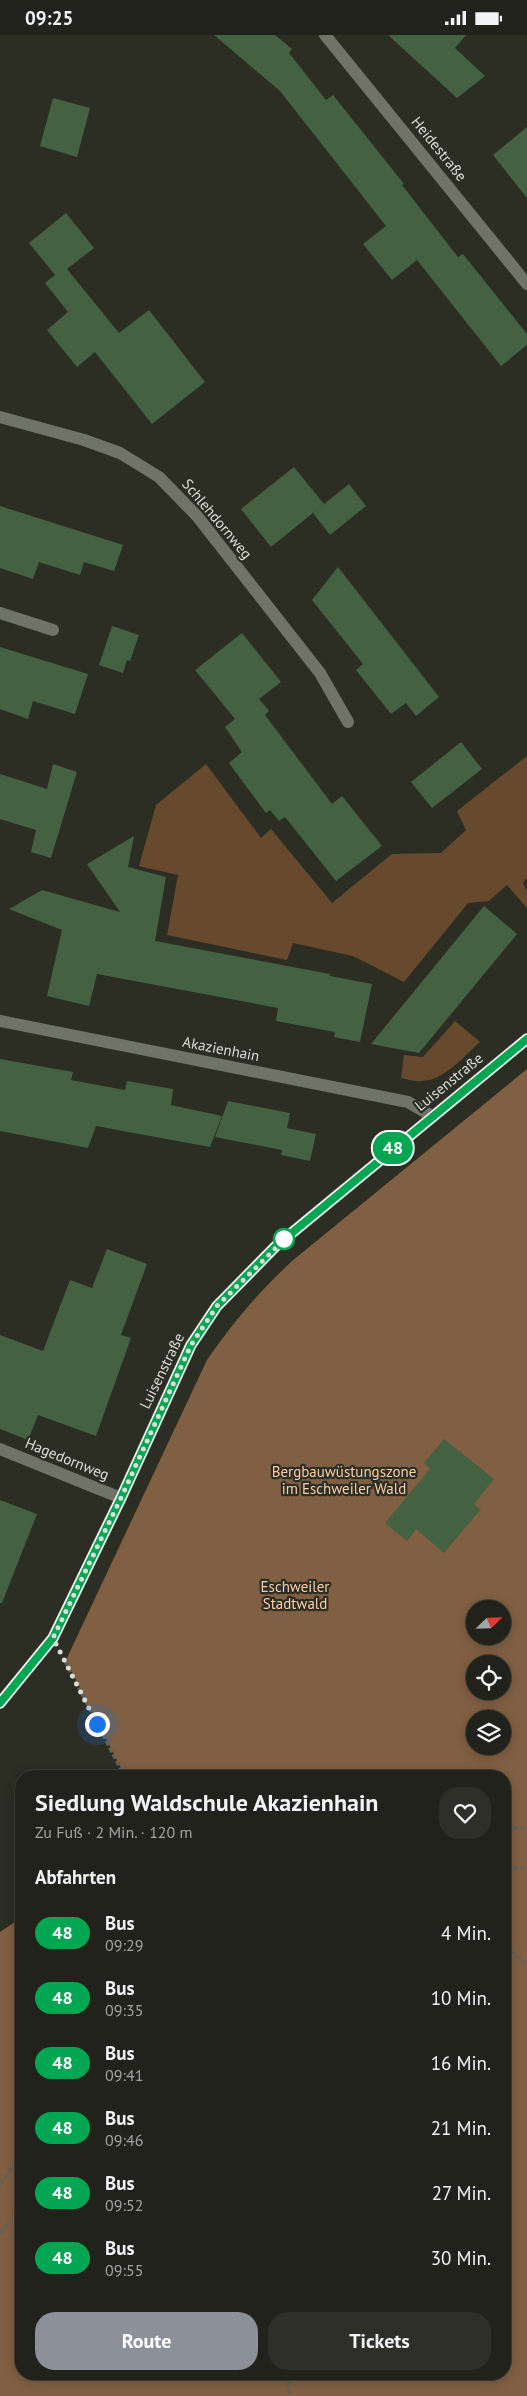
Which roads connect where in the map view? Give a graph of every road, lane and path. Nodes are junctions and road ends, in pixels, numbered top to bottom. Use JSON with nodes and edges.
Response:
{"nodes":[{"id":1,"x":325,"y":35,"type":"edge"},
{"id":2,"x":527,"y":284,"type":"edge"},
{"id":3,"x":0,"y":417,"type":"edge"},
{"id":4,"x":0,"y":613,"type":"edge"},
{"id":5,"x":53,"y":630,"type":"dead end"},
{"id":6,"x":348,"y":722,"type":"dead end"},
{"id":7,"x":0,"y":1021,"type":"edge"},
{"id":8,"x":527,"y":1039,"type":"edge"},
{"id":9,"x":432,"y":1116,"type":"junction"},
{"id":10,"x":0,"y":1449,"type":"edge"},
{"id":11,"x":121,"y":1498,"type":"junction"},
{"id":12,"x":53,"y":1638,"type":"junction"},
{"id":13,"x":0,"y":1703,"type":"edge"},
{"id":14,"x":121,"y":1770,"type":"edge"},
{"id":15,"x":511,"y":1829,"type":"edge"},
{"id":16,"x":527,"y":1829,"type":"edge"},
{"id":17,"x":511,"y":1868,"type":"edge"},
{"id":18,"x":527,"y":1868,"type":"edge"},
{"id":19,"x":511,"y":1951,"type":"edge"},
{"id":20,"x":527,"y":1965,"type":"edge"},
{"id":21,"x":15,"y":2164,"type":"edge"},
{"id":22,"x":0,"y":2184,"type":"edge"},
{"id":23,"x":15,"y":2215,"type":"edge"},
{"id":24,"x":0,"y":2234,"type":"edge"},
{"id":25,"x":288,"y":2380,"type":"edge"},
{"id":26,"x":290,"y":2396,"type":"edge"}],
"edges":[{"from":1,"to":2,"type":"street","name":"Heidestraße"},
{"from":3,"to":6,"type":"street","name":"Schlehdornweg"},
{"from":4,"to":5,"type":"street"},
{"from":7,"to":9,"type":"street","name":"Akazienhain"},
{"from":8,"to":9,"type":"street","name":"Luisenstraße"},
{"from":9,"to":11,"type":"street","name":"Luisenstraße"},
{"from":10,"to":11,"type":"street","name":"Hagedornweg"},
{"from":11,"to":12,"type":"street","name":"Luisenstraße"},
{"from":12,"to":13,"type":"street","name":"Luisenstraße"},
{"from":12,"to":14,"type":"path"},
{"from":15,"to":16,"type":"path"},
{"from":17,"to":18,"type":"path"},
{"from":19,"to":20,"type":"path"},
{"from":21,"to":22,"type":"path"},
{"from":23,"to":24,"type":"path"},
{"from":25,"to":26,"type":"path"}]}
